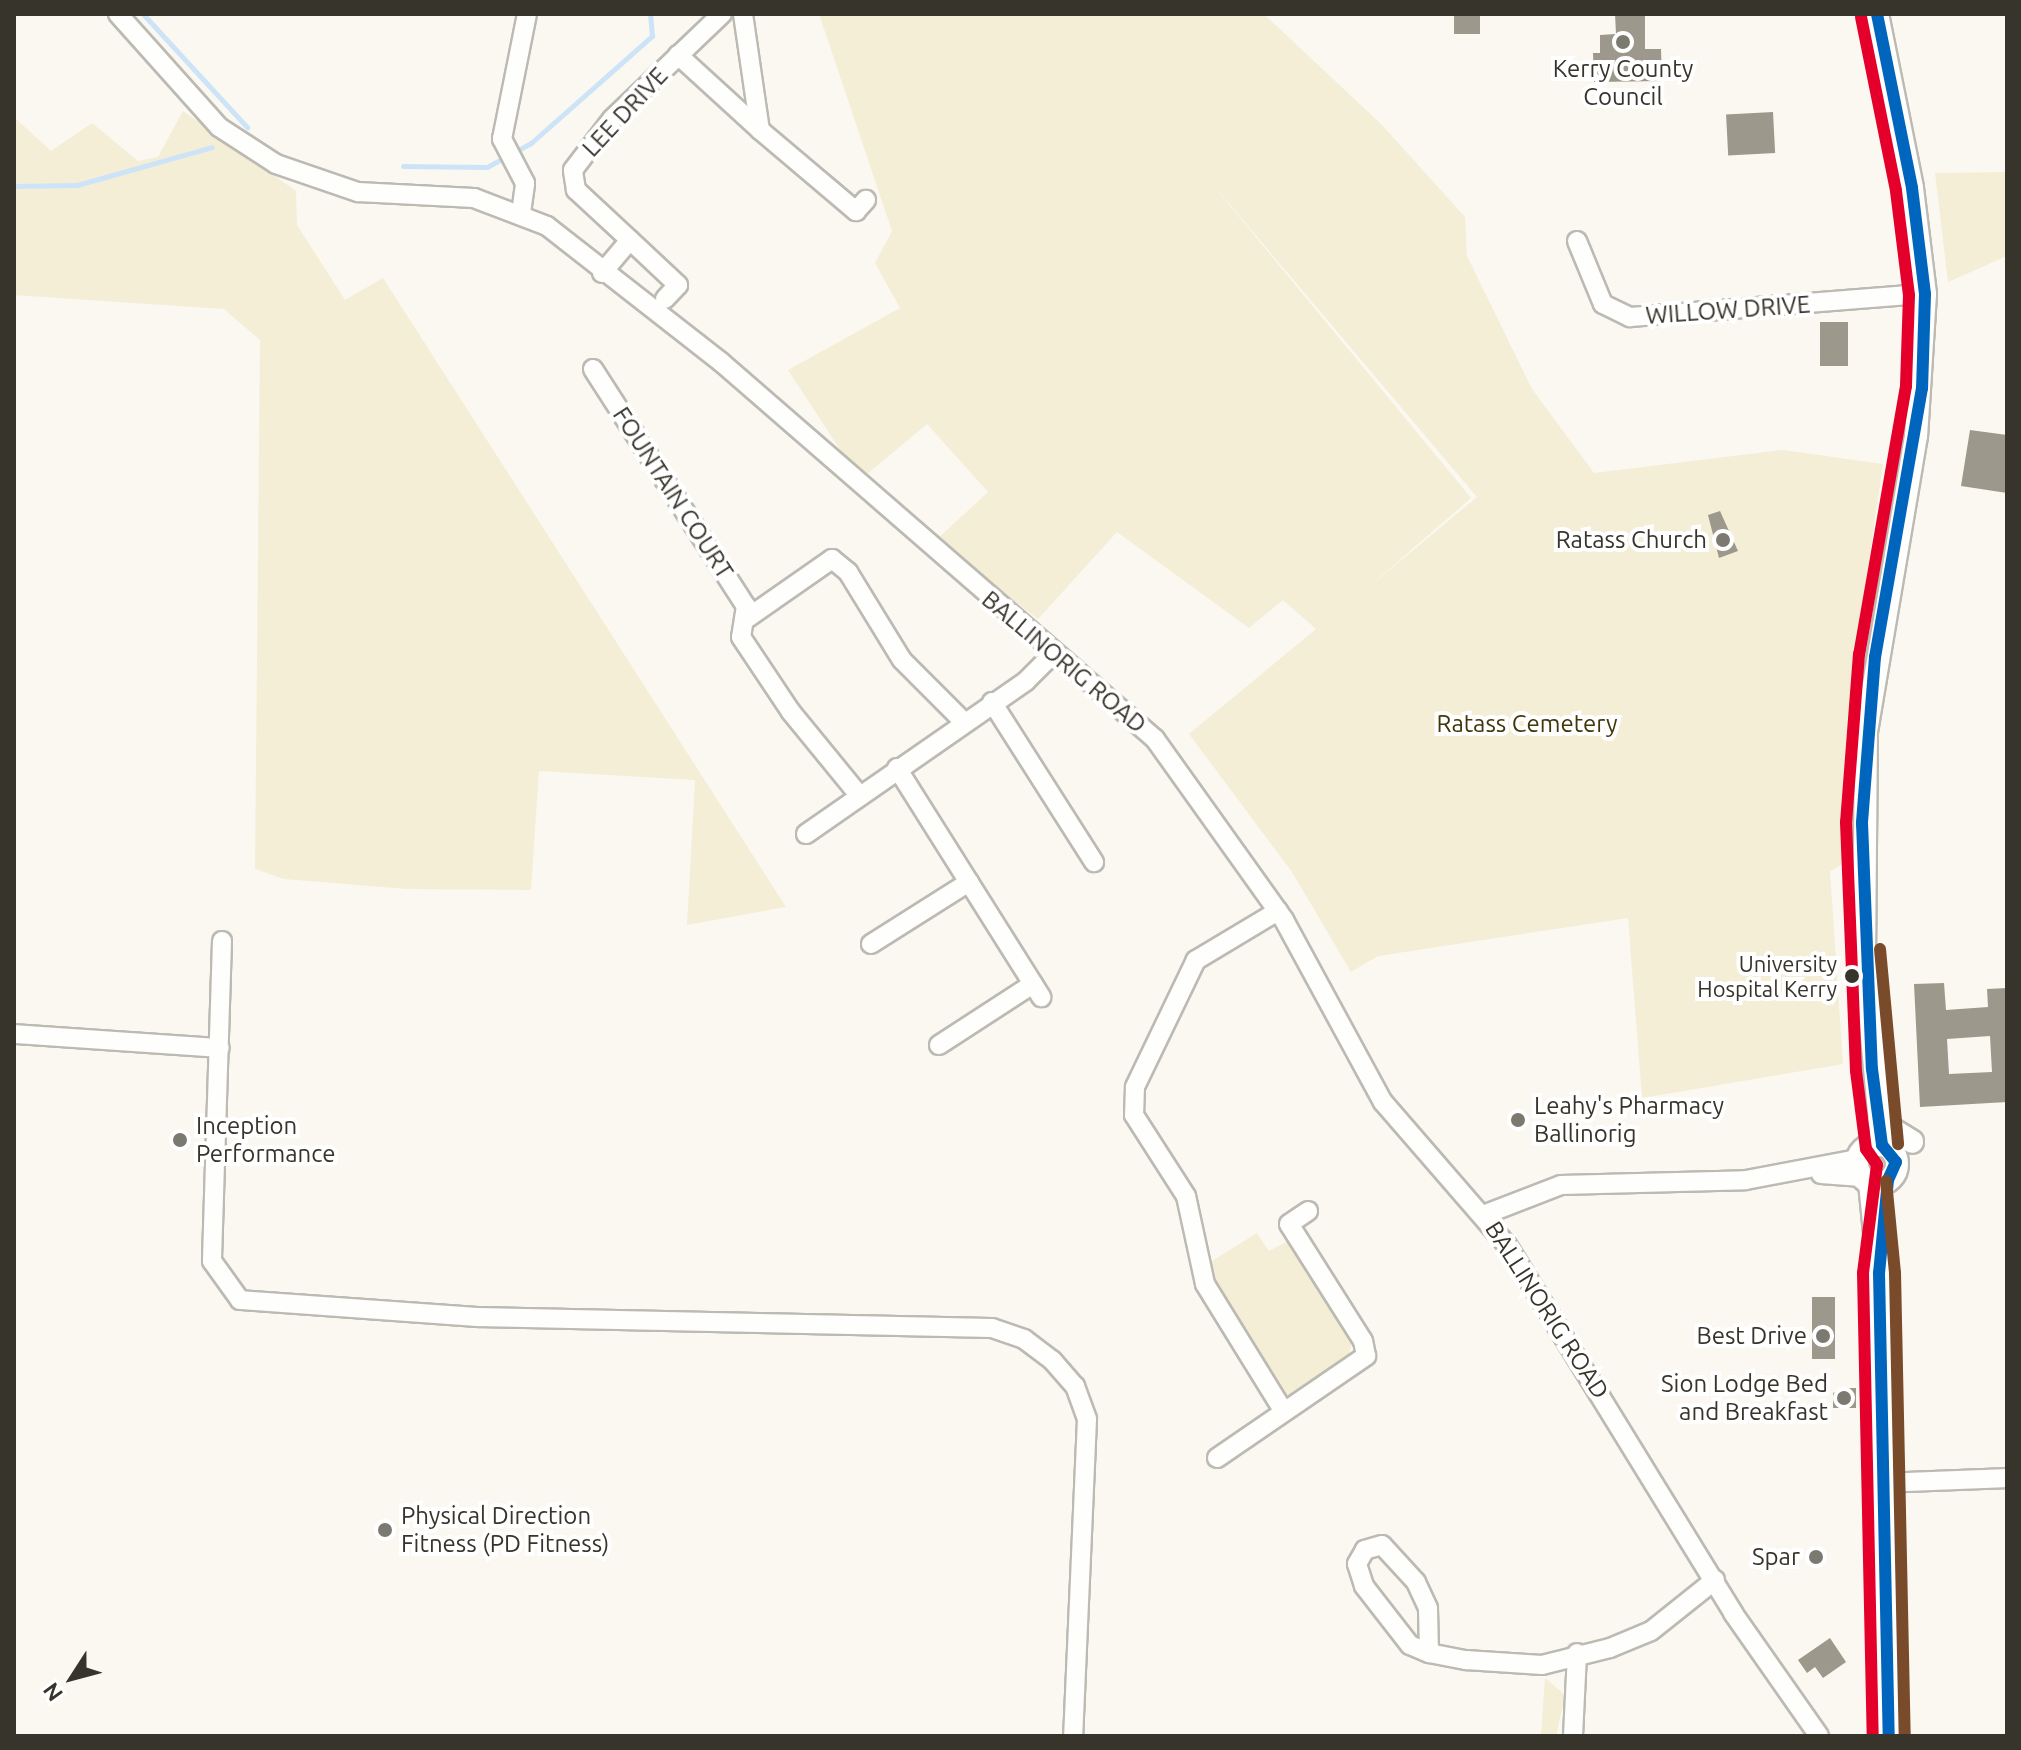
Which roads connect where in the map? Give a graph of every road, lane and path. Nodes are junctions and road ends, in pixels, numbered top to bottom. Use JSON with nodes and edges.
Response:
{"nodes":[{"id":1,"x":118,"y":14,"type":"edge"},
{"id":2,"x":527,"y":14,"type":"edge"},
{"id":3,"x":722,"y":14,"type":"edge"},
{"id":4,"x":743,"y":14,"type":"edge"},
{"id":5,"x":1877,"y":14,"type":"edge"},
{"id":6,"x":1886,"y":25,"type":"edge"},
{"id":7,"x":678,"y":55,"type":"junction"},
{"id":8,"x":760,"y":130,"type":"junction"},
{"id":9,"x":866,"y":200,"type":"dead end"},
{"id":10,"x":521,"y":213,"type":"junction"},
{"id":11,"x":630,"y":240,"type":"junction"},
{"id":12,"x":1577,"y":241,"type":"dead end"},
{"id":13,"x":602,"y":273,"type":"junction"},
{"id":14,"x":1925,"y":294,"type":"junction"},
{"id":15,"x":665,"y":299,"type":"dead end"},
{"id":16,"x":593,"y":369,"type":"dead end"},
{"id":17,"x":746,"y":619,"type":"junction"},
{"id":18,"x":1054,"y":653,"type":"junction"},
{"id":19,"x":992,"y":702,"type":"junction"},
{"id":20,"x":962,"y":720,"type":"junction"},
{"id":21,"x":897,"y":768,"type":"junction"},
{"id":22,"x":859,"y":795,"type":"junction"},
{"id":23,"x":806,"y":834,"type":"dead end"},
{"id":24,"x":1094,"y":862,"type":"dead end"},
{"id":25,"x":969,"y":882,"type":"junction"},
{"id":26,"x":1278,"y":911,"type":"junction"},
{"id":27,"x":222,"y":941,"type":"dead end"},
{"id":28,"x":871,"y":944,"type":"dead end"},
{"id":29,"x":14,"y":1034,"type":"edge"},
{"id":30,"x":939,"y":1045,"type":"dead end"},
{"id":31,"x":220,"y":1048,"type":"junction"},
{"id":32,"x":1872,"y":1069,"type":"junction"},
{"id":33,"x":1879,"y":1121,"type":"junction"},
{"id":34,"x":1912,"y":1142,"type":"dead end"},
{"id":35,"x":1871,"y":1165,"type":"junction"},
{"id":36,"x":1308,"y":1211,"type":"dead end"},
{"id":37,"x":1486,"y":1214,"type":"junction"},
{"id":38,"x":1284,"y":1412,"type":"junction"},
{"id":39,"x":1217,"y":1458,"type":"dead end"},
{"id":40,"x":2007,"y":1478,"type":"edge"},
{"id":41,"x":1883,"y":1483,"type":"junction"},
{"id":42,"x":1715,"y":1580,"type":"junction"},
{"id":43,"x":1429,"y":1653,"type":"junction"},
{"id":44,"x":1577,"y":1653,"type":"junction"},
{"id":45,"x":1073,"y":1736,"type":"edge"},
{"id":46,"x":1573,"y":1736,"type":"edge"},
{"id":47,"x":1819,"y":1736,"type":"edge"},
{"id":48,"x":1889,"y":1736,"type":"edge"}],
"edges":[{"from":1,"to":10,"type":"street","name":"BALLINORIG ROAD"},
{"from":2,"to":10,"type":"street"},
{"from":3,"to":7,"type":"street","name":"LEE DRIVE"},
{"from":4,"to":8,"type":"street"},
{"from":5,"to":6,"type":"main road"},
{"from":6,"to":14,"type":"main road"},
{"from":7,"to":8,"type":"street","name":"LEE DRIVE"},
{"from":7,"to":11,"type":"street","name":"LEE DRIVE"},
{"from":8,"to":9,"type":"street","name":"LEE DRIVE"},
{"from":10,"to":13,"type":"street","name":"BALLINORIG ROAD"},
{"from":11,"to":13,"type":"street"},
{"from":11,"to":15,"type":"street","name":"LEE DRIVE"},
{"from":12,"to":14,"type":"street","name":"WILLOW DRIVE"},
{"from":13,"to":18,"type":"street","name":"BALLINORIG ROAD"},
{"from":14,"to":32,"type":"main road"},
{"from":16,"to":17,"type":"street","name":"FOUNTAIN COURT"},
{"from":17,"to":20,"type":"street"},
{"from":17,"to":22,"type":"street","name":"FOUNTAIN COURT"},
{"from":18,"to":19,"type":"street"},
{"from":18,"to":26,"type":"street","name":"BALLINORIG ROAD"},
{"from":19,"to":20,"type":"street"},
{"from":19,"to":24,"type":"street"},
{"from":20,"to":21,"type":"street"},
{"from":21,"to":22,"type":"street"},
{"from":21,"to":25,"type":"street"},
{"from":22,"to":23,"type":"street"},
{"from":25,"to":28,"type":"street"},
{"from":25,"to":30,"type":"street"},
{"from":26,"to":37,"type":"street","name":"BALLINORIG ROAD"},
{"from":26,"to":38,"type":"street"},
{"from":27,"to":31,"type":"street"},
{"from":29,"to":31,"type":"street"},
{"from":31,"to":45,"type":"street"},
{"from":32,"to":33,"type":"main road"},
{"from":32,"to":35,"type":"main road"},
{"from":33,"to":34,"type":"main road"},
{"from":33,"to":35,"type":"main road"},
{"from":35,"to":37,"type":"street"},
{"from":35,"to":41,"type":"main road"},
{"from":36,"to":38,"type":"street"},
{"from":37,"to":42,"type":"street","name":"BALLINORIG ROAD"},
{"from":38,"to":39,"type":"street"},
{"from":40,"to":41,"type":"street"},
{"from":41,"to":48,"type":"main road"},
{"from":42,"to":44,"type":"street"},
{"from":42,"to":47,"type":"street","name":"BALLINORIG ROAD"},
{"from":43,"to":43,"type":"street"},
{"from":43,"to":44,"type":"street"},
{"from":44,"to":46,"type":"street"}]}
